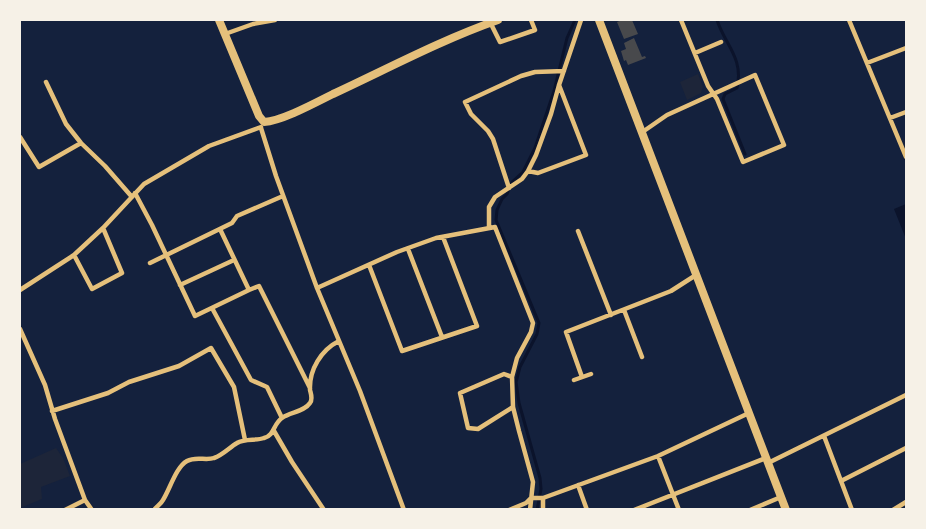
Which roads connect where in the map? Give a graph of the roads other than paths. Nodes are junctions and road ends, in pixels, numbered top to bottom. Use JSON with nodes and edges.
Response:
{"nodes":[{"id":1,"x":219,"y":20,"type":"edge"},
{"id":2,"x":274,"y":20,"type":"edge"},
{"id":3,"x":531,"y":20,"type":"edge"},
{"id":4,"x":581,"y":20,"type":"edge"},
{"id":5,"x":599,"y":20,"type":"edge"},
{"id":6,"x":681,"y":20,"type":"edge"},
{"id":7,"x":849,"y":20,"type":"edge"},
{"id":8,"x":494,"y":21,"type":"edge"},
{"id":9,"x":225,"y":34,"type":"junction"},
{"id":10,"x":722,"y":42,"type":"dead end"},
{"id":11,"x":906,"y":48,"type":"edge"},
{"id":12,"x":695,"y":53,"type":"junction"},
{"id":13,"x":867,"y":63,"type":"junction"},
{"id":14,"x":564,"y":71,"type":"junction"},
{"id":15,"x":46,"y":82,"type":"dead end"},
{"id":16,"x":559,"y":85,"type":"junction"},
{"id":17,"x":712,"y":94,"type":"junction"},
{"id":18,"x":906,"y":112,"type":"edge"},
{"id":19,"x":890,"y":118,"type":"junction"},
{"id":20,"x":262,"y":125,"type":"junction"},
{"id":21,"x":641,"y":133,"type":"junction"},
{"id":22,"x":20,"y":137,"type":"edge"},
{"id":23,"x":81,"y":143,"type":"junction"},
{"id":24,"x":906,"y":157,"type":"edge"},
{"id":25,"x":528,"y":171,"type":"junction"},
{"id":26,"x":509,"y":188,"type":"junction"},
{"id":27,"x":134,"y":195,"type":"junction"},
{"id":28,"x":283,"y":196,"type":"junction"},
{"id":29,"x":103,"y":228,"type":"junction"},
{"id":30,"x":489,"y":228,"type":"junction"},
{"id":31,"x":220,"y":229,"type":"junction"},
{"id":32,"x":578,"y":231,"type":"dead end"},
{"id":33,"x":443,"y":237,"type":"junction"},
{"id":34,"x":408,"y":249,"type":"junction"},
{"id":35,"x":74,"y":255,"type":"junction"},
{"id":36,"x":166,"y":255,"type":"junction"},
{"id":37,"x":234,"y":260,"type":"junction"},
{"id":38,"x":150,"y":263,"type":"dead end"},
{"id":39,"x":369,"y":265,"type":"junction"},
{"id":40,"x":696,"y":275,"type":"junction"},
{"id":41,"x":180,"y":285,"type":"junction"},
{"id":42,"x":317,"y":288,"type":"junction"},
{"id":43,"x":20,"y":290,"type":"edge"},
{"id":44,"x":249,"y":290,"type":"junction"},
{"id":45,"x":212,"y":308,"type":"junction"},
{"id":46,"x":624,"y":310,"type":"junction"},
{"id":47,"x":611,"y":315,"type":"junction"},
{"id":48,"x":20,"y":329,"type":"edge"},
{"id":49,"x":442,"y":338,"type":"junction"},
{"id":50,"x":339,"y":341,"type":"junction"},
{"id":51,"x":642,"y":357,"type":"dead end"},
{"id":52,"x":591,"y":374,"type":"dead end"},
{"id":53,"x":512,"y":377,"type":"junction"},
{"id":54,"x":582,"y":377,"type":"junction"},
{"id":55,"x":574,"y":380,"type":"dead end"},
{"id":56,"x":310,"y":388,"type":"junction"},
{"id":57,"x":906,"y":395,"type":"edge"},
{"id":58,"x":513,"y":407,"type":"junction"},
{"id":59,"x":52,"y":411,"type":"junction"},
{"id":60,"x":749,"y":413,"type":"junction"},
{"id":61,"x":282,"y":418,"type":"junction"},
{"id":62,"x":274,"y":431,"type":"junction"},
{"id":63,"x":824,"y":436,"type":"junction"},
{"id":64,"x":244,"y":440,"type":"junction"},
{"id":65,"x":906,"y":447,"type":"edge"},
{"id":66,"x":658,"y":456,"type":"junction"},
{"id":67,"x":767,"y":460,"type":"junction"},
{"id":68,"x":841,"y":481,"type":"junction"},
{"id":69,"x":578,"y":485,"type":"junction"},
{"id":70,"x":673,"y":494,"type":"junction"},
{"id":71,"x":781,"y":497,"type":"junction"},
{"id":72,"x":531,"y":498,"type":"junction"},
{"id":73,"x":543,"y":498,"type":"junction"},
{"id":74,"x":85,"y":500,"type":"junction"},
{"id":75,"x":906,"y":502,"type":"edge"},
{"id":76,"x":65,"y":510,"type":"edge"},
{"id":77,"x":92,"y":510,"type":"edge"},
{"id":78,"x":154,"y":510,"type":"edge"},
{"id":79,"x":324,"y":510,"type":"edge"},
{"id":80,"x":404,"y":510,"type":"edge"},
{"id":81,"x":509,"y":510,"type":"edge"},
{"id":82,"x":530,"y":510,"type":"edge"},
{"id":83,"x":543,"y":510,"type":"edge"},
{"id":84,"x":587,"y":510,"type":"edge"},
{"id":85,"x":634,"y":510,"type":"edge"},
{"id":86,"x":679,"y":510,"type":"edge"},
{"id":87,"x":750,"y":510,"type":"edge"},
{"id":88,"x":786,"y":510,"type":"edge"},
{"id":89,"x":852,"y":510,"type":"edge"},
{"id":90,"x":892,"y":510,"type":"edge"}],
"edges":[{"from":1,"to":9,"type":"main road"},
{"from":2,"to":9,"type":"street"},
{"from":3,"to":8,"type":"street"},
{"from":4,"to":14,"type":"street"},
{"from":5,"to":21,"type":"main road"},
{"from":6,"to":12,"type":"street"},
{"from":7,"to":13,"type":"street"},
{"from":8,"to":20,"type":"main road"},
{"from":9,"to":20,"type":"main road"},
{"from":10,"to":12,"type":"street"},
{"from":11,"to":13,"type":"street"},
{"from":12,"to":17,"type":"street"},
{"from":13,"to":19,"type":"street"},
{"from":14,"to":16,"type":"street"},
{"from":14,"to":26,"type":"street"},
{"from":15,"to":23,"type":"street"},
{"from":16,"to":25,"type":"street"},
{"from":16,"to":25,"type":"street"},
{"from":17,"to":17,"type":"street"},
{"from":17,"to":21,"type":"street"},
{"from":18,"to":19,"type":"street"},
{"from":19,"to":24,"type":"street"},
{"from":20,"to":27,"type":"street"},
{"from":20,"to":28,"type":"street"},
{"from":21,"to":40,"type":"main road"},
{"from":22,"to":23,"type":"street"},
{"from":23,"to":27,"type":"street"},
{"from":25,"to":26,"type":"street"},
{"from":26,"to":30,"type":"street"},
{"from":27,"to":29,"type":"street"},
{"from":27,"to":36,"type":"street"},
{"from":28,"to":31,"type":"street"},
{"from":28,"to":42,"type":"street"},
{"from":29,"to":35,"type":"street"},
{"from":29,"to":35,"type":"street"},
{"from":30,"to":33,"type":"street"},
{"from":30,"to":53,"type":"street"},
{"from":31,"to":36,"type":"street"},
{"from":31,"to":37,"type":"street"},
{"from":32,"to":47,"type":"street"},
{"from":33,"to":34,"type":"street"},
{"from":33,"to":49,"type":"street"},
{"from":34,"to":39,"type":"street"},
{"from":34,"to":49,"type":"street"},
{"from":35,"to":43,"type":"street"},
{"from":36,"to":38,"type":"street"},
{"from":36,"to":41,"type":"street"},
{"from":37,"to":41,"type":"street"},
{"from":37,"to":44,"type":"street"},
{"from":39,"to":42,"type":"street"},
{"from":39,"to":49,"type":"street"},
{"from":40,"to":46,"type":"street"},
{"from":40,"to":60,"type":"main road"},
{"from":41,"to":45,"type":"street"},
{"from":42,"to":50,"type":"street"},
{"from":44,"to":45,"type":"street"},
{"from":44,"to":56,"type":"street"},
{"from":45,"to":61,"type":"street"},
{"from":46,"to":47,"type":"street"},
{"from":46,"to":51,"type":"street"},
{"from":47,"to":54,"type":"street"},
{"from":48,"to":59,"type":"street"},
{"from":50,"to":56,"type":"street"},
{"from":50,"to":80,"type":"street"},
{"from":52,"to":54,"type":"street"},
{"from":53,"to":58,"type":"street"},
{"from":53,"to":58,"type":"street"},
{"from":54,"to":55,"type":"street"},
{"from":56,"to":61,"type":"street"},
{"from":57,"to":63,"type":"street"},
{"from":58,"to":72,"type":"street"},
{"from":59,"to":64,"type":"street"},
{"from":59,"to":74,"type":"street"},
{"from":60,"to":66,"type":"street"},
{"from":60,"to":67,"type":"main road"},
{"from":61,"to":62,"type":"street"},
{"from":62,"to":64,"type":"street"},
{"from":62,"to":79,"type":"street"},
{"from":63,"to":67,"type":"street"},
{"from":63,"to":68,"type":"street"},
{"from":64,"to":78,"type":"street"},
{"from":65,"to":68,"type":"street"},
{"from":66,"to":69,"type":"street"},
{"from":66,"to":70,"type":"street"},
{"from":67,"to":70,"type":"street"},
{"from":67,"to":71,"type":"main road"},
{"from":68,"to":89,"type":"street"},
{"from":69,"to":73,"type":"street"},
{"from":69,"to":84,"type":"street"},
{"from":70,"to":85,"type":"street"},
{"from":70,"to":86,"type":"street"},
{"from":71,"to":87,"type":"street"},
{"from":71,"to":88,"type":"main road"},
{"from":72,"to":73,"type":"street"},
{"from":72,"to":81,"type":"street"},
{"from":72,"to":82,"type":"street"},
{"from":73,"to":83,"type":"street"},
{"from":74,"to":76,"type":"street"},
{"from":74,"to":77,"type":"street"},
{"from":75,"to":90,"type":"street"}]}
